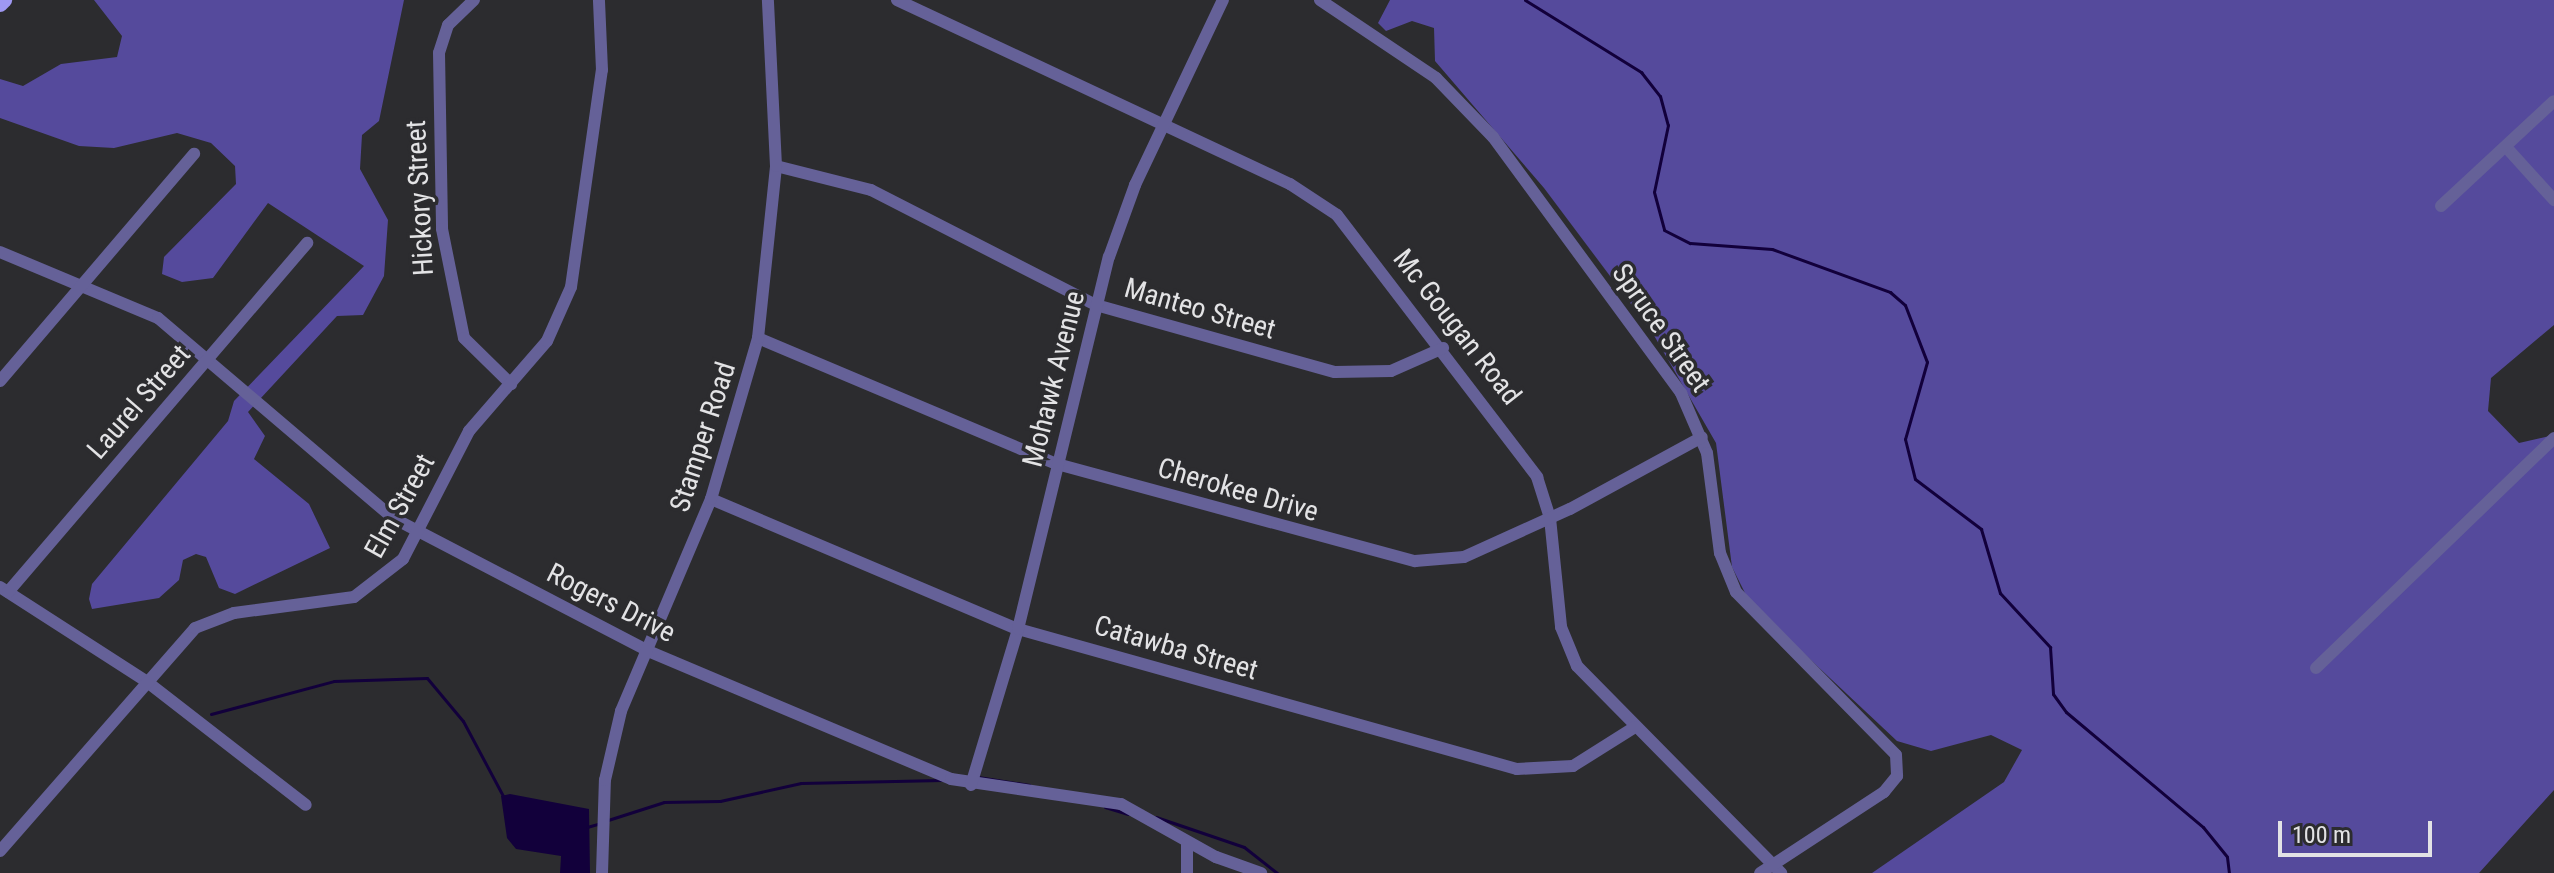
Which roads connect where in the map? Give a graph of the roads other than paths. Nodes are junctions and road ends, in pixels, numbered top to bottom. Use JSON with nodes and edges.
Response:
{"nodes":[{"id":1,"x":474,"y":0,"type":"edge"},
{"id":2,"x":599,"y":0,"type":"edge"},
{"id":3,"x":768,"y":0,"type":"edge"},
{"id":4,"x":897,"y":0,"type":"edge"},
{"id":5,"x":1223,"y":0,"type":"edge"},
{"id":6,"x":1320,"y":0,"type":"edge"},
{"id":7,"x":2554,"y":101,"type":"edge"},
{"id":8,"x":1163,"y":126,"type":"junction"},
{"id":9,"x":2506,"y":147,"type":"junction"},
{"id":10,"x":194,"y":154,"type":"dead end"},
{"id":11,"x":776,"y":166,"type":"junction"},
{"id":12,"x":2554,"y":200,"type":"edge"},
{"id":13,"x":2441,"y":206,"type":"dead end"},
{"id":14,"x":307,"y":243,"type":"dead end"},
{"id":15,"x":0,"y":252,"type":"edge"},
{"id":16,"x":82,"y":284,"type":"junction"},
{"id":17,"x":1096,"y":305,"type":"junction"},
{"id":18,"x":758,"y":338,"type":"junction"},
{"id":19,"x":1443,"y":348,"type":"junction"},
{"id":20,"x":208,"y":358,"type":"junction"},
{"id":21,"x":0,"y":381,"type":"edge"},
{"id":22,"x":511,"y":384,"type":"junction"},
{"id":23,"x":1702,"y":437,"type":"junction"},
{"id":24,"x":2554,"y":438,"type":"edge"},
{"id":25,"x":1057,"y":464,"type":"junction"},
{"id":26,"x":711,"y":499,"type":"junction"},
{"id":27,"x":1550,"y":518,"type":"junction"},
{"id":28,"x":416,"y":530,"type":"junction"},
{"id":29,"x":4,"y":589,"type":"edge"},
{"id":30,"x":1018,"y":629,"type":"junction"},
{"id":31,"x":648,"y":651,"type":"junction"},
{"id":32,"x":2316,"y":668,"type":"dead end"},
{"id":33,"x":146,"y":681,"type":"junction"},
{"id":34,"x":1635,"y":727,"type":"junction"},
{"id":35,"x":971,"y":785,"type":"junction"},
{"id":36,"x":306,"y":805,"type":"dead end"},
{"id":37,"x":1187,"y":842,"type":"junction"},
{"id":38,"x":0,"y":851,"type":"edge"},
{"id":39,"x":1777,"y":869,"type":"edge"},
{"id":40,"x":602,"y":873,"type":"edge"},
{"id":41,"x":1187,"y":873,"type":"edge"},
{"id":42,"x":1261,"y":873,"type":"edge"},
{"id":43,"x":1760,"y":873,"type":"edge"}],
"edges":[{"from":1,"to":22,"type":"street","name":"Hickory Street"},
{"from":2,"to":22,"type":"street","name":"Elm Street"},
{"from":3,"to":11,"type":"street","name":"Stamper Road"},
{"from":4,"to":8,"type":"street","name":"Mc Gougan Road"},
{"from":5,"to":8,"type":"street","name":"Mohawk Avenue"},
{"from":6,"to":23,"type":"street","name":"Spruce Street"},
{"from":7,"to":9,"type":"street"},
{"from":8,"to":17,"type":"street","name":"Mohawk Avenue"},
{"from":8,"to":19,"type":"street","name":"Mc Gougan Road"},
{"from":9,"to":12,"type":"street"},
{"from":9,"to":13,"type":"street"},
{"from":10,"to":16,"type":"street"},
{"from":11,"to":17,"type":"street","name":"Manteo Street"},
{"from":11,"to":18,"type":"street","name":"Stamper Road"},
{"from":14,"to":20,"type":"street","name":"Laurel Street"},
{"from":15,"to":16,"type":"street","name":"Rogers Drive"},
{"from":16,"to":20,"type":"street","name":"Rogers Drive"},
{"from":16,"to":21,"type":"street"},
{"from":17,"to":19,"type":"street","name":"Manteo Street"},
{"from":17,"to":25,"type":"street","name":"Mohawk Avenue"},
{"from":18,"to":25,"type":"street","name":"Cherokee Drive"},
{"from":18,"to":26,"type":"street","name":"Stamper Road"},
{"from":19,"to":27,"type":"street","name":"Mc Gougan Road"},
{"from":20,"to":28,"type":"street","name":"Rogers Drive"},
{"from":20,"to":29,"type":"street","name":"Laurel Street"},
{"from":22,"to":28,"type":"street","name":"Elm Street"},
{"from":23,"to":27,"type":"street","name":"Cherokee Drive"},
{"from":23,"to":39,"type":"street","name":"Spruce Street"},
{"from":24,"to":32,"type":"street"},
{"from":25,"to":27,"type":"street","name":"Cherokee Drive"},
{"from":25,"to":30,"type":"street","name":"Mohawk Avenue"},
{"from":26,"to":30,"type":"street","name":"Catawba Street"},
{"from":26,"to":31,"type":"street","name":"Stamper Road"},
{"from":27,"to":34,"type":"street","name":"Mc Gougan Road"},
{"from":28,"to":31,"type":"street","name":"Rogers Drive"},
{"from":28,"to":33,"type":"street","name":"Elm Street"},
{"from":29,"to":33,"type":"street"},
{"from":30,"to":34,"type":"street","name":"Catawba Street"},
{"from":30,"to":35,"type":"street","name":"Mohawk Avenue"},
{"from":31,"to":35,"type":"street","name":"Rogers Drive"},
{"from":31,"to":40,"type":"street","name":"Stamper Road"},
{"from":33,"to":36,"type":"street"},
{"from":33,"to":38,"type":"street","name":"Elm Street"},
{"from":34,"to":39,"type":"street","name":"Mc Gougan Road"},
{"from":35,"to":37,"type":"street","name":"Rogers Drive"},
{"from":37,"to":41,"type":"street"},
{"from":37,"to":42,"type":"street","name":"Rogers Drive"},
{"from":39,"to":43,"type":"street"}]}
